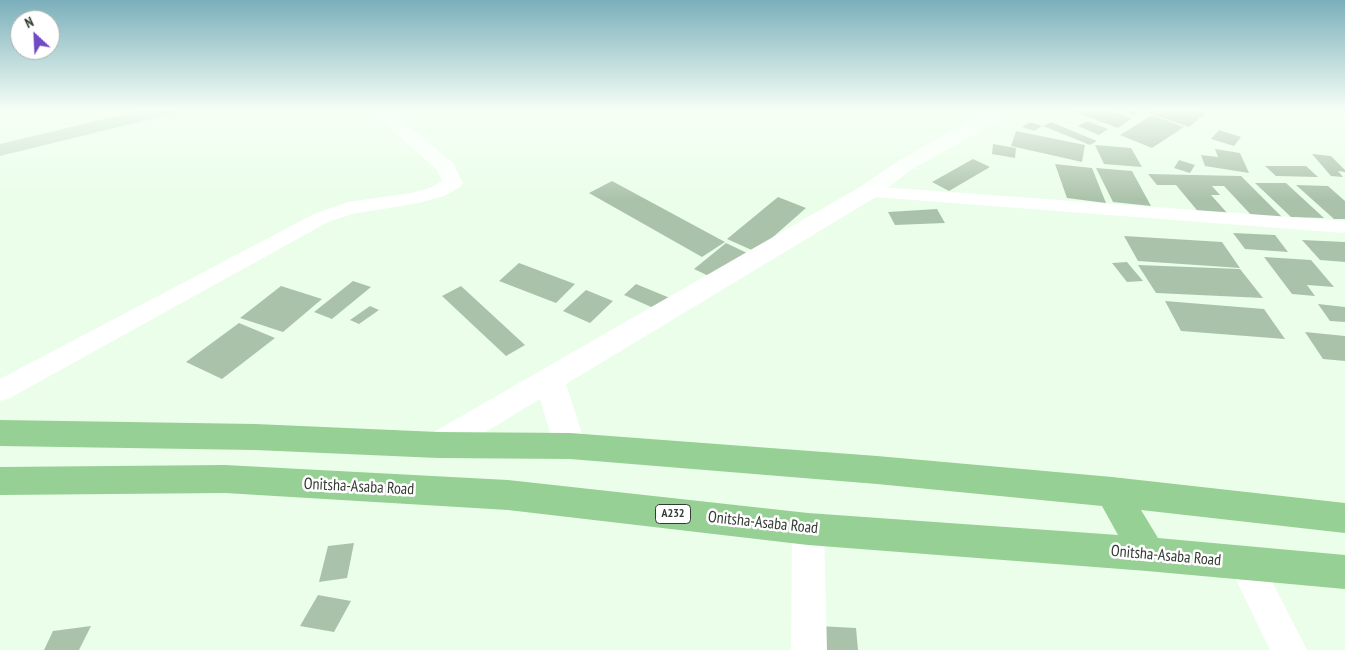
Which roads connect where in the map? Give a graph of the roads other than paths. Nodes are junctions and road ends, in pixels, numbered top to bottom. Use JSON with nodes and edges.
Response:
{"nodes":[{"id":1,"x":43,"y":139,"type":"edge"},
{"id":2,"x":415,"y":139,"type":"edge"},
{"id":3,"x":952,"y":139,"type":"edge"},
{"id":4,"x":0,"y":150,"type":"edge"},
{"id":5,"x":868,"y":192,"type":"junction"},
{"id":6,"x":1345,"y":227,"type":"edge"},
{"id":7,"x":550,"y":379,"type":"junction"},
{"id":8,"x":0,"y":391,"type":"edge"},
{"id":9,"x":0,"y":433,"type":"edge"},
{"id":10,"x":438,"y":445,"type":"junction"},
{"id":11,"x":570,"y":446,"type":"junction"},
{"id":12,"x":0,"y":481,"type":"edge"},
{"id":13,"x":1112,"y":492,"type":"junction"},
{"id":14,"x":1345,"y":518,"type":"edge"},
{"id":15,"x":808,"y":529,"type":"junction"},
{"id":16,"x":1147,"y":554,"type":"junction"},
{"id":17,"x":1245,"y":563,"type":"junction"},
{"id":18,"x":1345,"y":572,"type":"edge"},
{"id":19,"x":809,"y":650,"type":"edge"},
{"id":20,"x":1289,"y":650,"type":"edge"}],
"edges":[{"from":1,"to":4,"type":"main road"},
{"from":2,"to":8,"type":"street"},
{"from":3,"to":5,"type":"street"},
{"from":5,"to":6,"type":"street"},
{"from":5,"to":7,"type":"street"},
{"from":7,"to":10,"type":"street"},
{"from":7,"to":11,"type":"street"},
{"from":9,"to":10,"type":"highway"},
{"from":10,"to":11,"type":"highway"},
{"from":11,"to":13,"type":"highway"},
{"from":12,"to":15,"type":"highway","name":"Onitsha-Asaba Road","number":"A232"},
{"from":13,"to":14,"type":"highway"},
{"from":13,"to":16,"type":"highway"},
{"from":15,"to":16,"type":"highway","name":"Onitsha-Asaba Road","number":"A232"},
{"from":15,"to":19,"type":"street"},
{"from":16,"to":17,"type":"highway","name":"Onitsha-Asaba Road","number":"A232"},
{"from":17,"to":18,"type":"highway","name":"Onitsha-Asaba Road","number":"A232"},
{"from":17,"to":20,"type":"street"}]}
